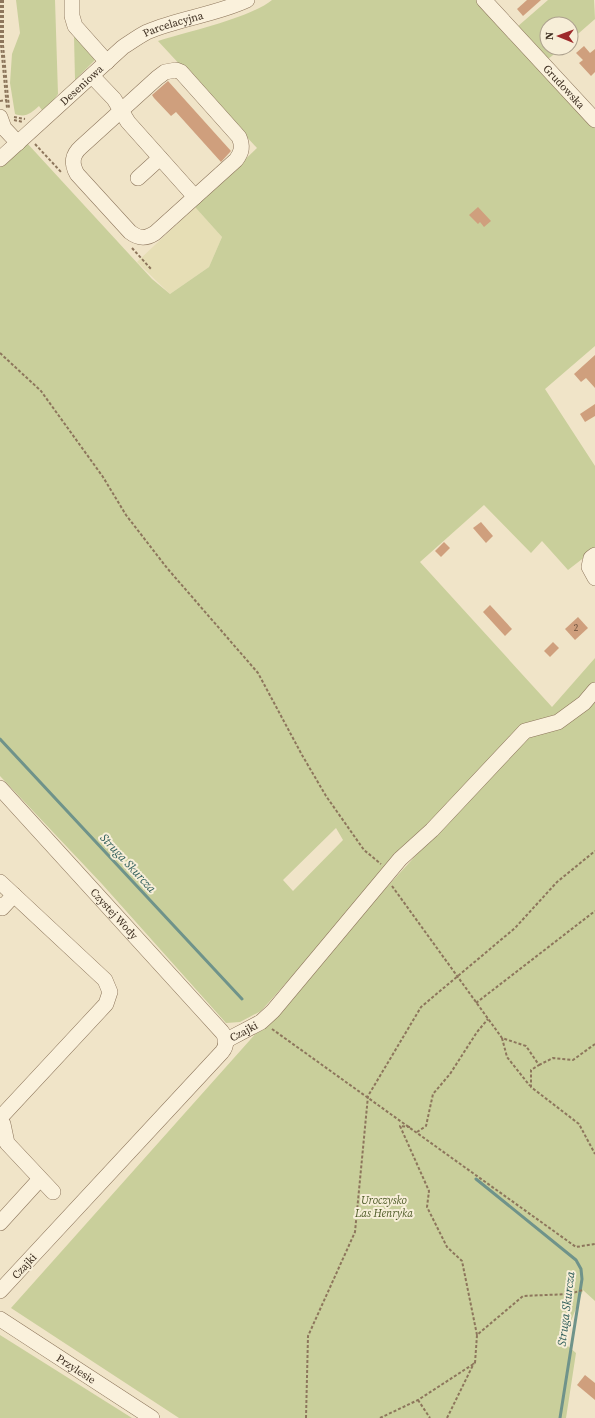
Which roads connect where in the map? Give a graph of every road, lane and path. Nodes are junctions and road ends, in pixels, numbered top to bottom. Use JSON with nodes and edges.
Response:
{"nodes":[{"id":1,"x":2,"y":0,"type":"edge"},
{"id":2,"x":72,"y":0,"type":"edge"},
{"id":3,"x":247,"y":0,"type":"edge"},
{"id":4,"x":484,"y":0,"type":"edge"},
{"id":5,"x":107,"y":62,"type":"junction"},
{"id":6,"x":92,"y":76,"type":"junction"},
{"id":7,"x":8,"y":100,"type":"junction"},
{"id":8,"x":0,"y":101,"type":"edge"},
{"id":9,"x":120,"y":112,"type":"junction"},
{"id":10,"x":6,"y":116,"type":"edge"},
{"id":11,"x":595,"y":120,"type":"edge"},
{"id":12,"x":35,"y":121,"type":"junction"},
{"id":13,"x":18,"y":143,"type":"junction"},
{"id":14,"x":160,"y":158,"type":"junction"},
{"id":15,"x":0,"y":159,"type":"edge"},
{"id":16,"x":138,"y":178,"type":"dead end"},
{"id":17,"x":195,"y":197,"type":"junction"},
{"id":18,"x":0,"y":353,"type":"edge"},
{"id":19,"x":595,"y":555,"type":"edge"},
{"id":20,"x":595,"y":578,"type":"edge"},
{"id":21,"x":595,"y":690,"type":"edge"},
{"id":22,"x":0,"y":788,"type":"edge"},
{"id":23,"x":595,"y":851,"type":"edge"},
{"id":24,"x":387,"y":874,"type":"junction"},
{"id":25,"x":0,"y":882,"type":"edge"},
{"id":26,"x":14,"y":895,"type":"junction"},
{"id":27,"x":0,"y":905,"type":"edge"},
{"id":28,"x":595,"y":911,"type":"edge"},
{"id":29,"x":458,"y":978,"type":"junction"},
{"id":30,"x":476,"y":1003,"type":"junction"},
{"id":31,"x":488,"y":1019,"type":"junction"},
{"id":32,"x":261,"y":1022,"type":"junction"},
{"id":33,"x":502,"y":1038,"type":"junction"},
{"id":34,"x":226,"y":1041,"type":"junction"},
{"id":35,"x":595,"y":1044,"type":"edge"},
{"id":36,"x":539,"y":1065,"type":"junction"},
{"id":37,"x":530,"y":1069,"type":"dead end"},
{"id":38,"x":531,"y":1087,"type":"junction"},
{"id":39,"x":368,"y":1096,"type":"junction"},
{"id":40,"x":1,"y":1127,"type":"edge"},
{"id":41,"x":411,"y":1127,"type":"junction"},
{"id":42,"x":417,"y":1132,"type":"junction"},
{"id":43,"x":595,"y":1154,"type":"edge"},
{"id":44,"x":40,"y":1179,"type":"junction"},
{"id":45,"x":53,"y":1192,"type":"dead end"},
{"id":46,"x":2,"y":1217,"type":"edge"},
{"id":47,"x":595,"y":1244,"type":"edge"},
{"id":48,"x":583,"y":1290,"type":"dead end"},
{"id":49,"x":0,"y":1291,"type":"edge"},
{"id":50,"x":0,"y":1319,"type":"edge"},
{"id":51,"x":477,"y":1335,"type":"junction"},
{"id":52,"x":475,"y":1363,"type":"junction"},
{"id":53,"x":418,"y":1400,"type":"junction"},
{"id":54,"x":152,"y":1418,"type":"edge"},
{"id":55,"x":306,"y":1418,"type":"edge"},
{"id":56,"x":380,"y":1418,"type":"edge"},
{"id":57,"x":430,"y":1418,"type":"edge"},
{"id":58,"x":447,"y":1418,"type":"edge"}],
"edges":[{"from":1,"to":7,"type":"path"},
{"from":2,"to":5,"type":"street","name":"Deseniowa"},
{"from":3,"to":5,"type":"street","name":"Parcelacyjna"},
{"from":4,"to":11,"type":"street","name":"Grudowska"},
{"from":5,"to":6,"type":"street","name":"Deseniowa"},
{"from":6,"to":9,"type":"street"},
{"from":6,"to":12,"type":"street","name":"Deseniowa"},
{"from":7,"to":8,"type":"path"},
{"from":7,"to":10,"type":"path"},
{"from":7,"to":12,"type":"path"},
{"from":9,"to":14,"type":"street"},
{"from":9,"to":17,"type":"street"},
{"from":9,"to":17,"type":"street"},
{"from":10,"to":12,"type":"path"},
{"from":10,"to":13,"type":"street"},
{"from":12,"to":13,"type":"street","name":"Deseniowa"},
{"from":13,"to":15,"type":"street","name":"Deseniowa"},
{"from":14,"to":16,"type":"street"},
{"from":14,"to":17,"type":"street"},
{"from":18,"to":24,"type":"path"},
{"from":19,"to":20,"type":"street"},
{"from":21,"to":24,"type":"street","name":"Czajki"},
{"from":22,"to":34,"type":"street","name":"Czystej Wody"},
{"from":23,"to":29,"type":"path"},
{"from":24,"to":29,"type":"path"},
{"from":24,"to":32,"type":"street","name":"Czajki"},
{"from":25,"to":26,"type":"street"},
{"from":26,"to":27,"type":"street"},
{"from":26,"to":40,"type":"street"},
{"from":28,"to":30,"type":"path"},
{"from":29,"to":30,"type":"path"},
{"from":29,"to":39,"type":"path"},
{"from":30,"to":31,"type":"path"},
{"from":31,"to":33,"type":"path"},
{"from":31,"to":42,"type":"path"},
{"from":32,"to":34,"type":"street","name":"Czajki"},
{"from":32,"to":39,"type":"path"},
{"from":33,"to":36,"type":"path"},
{"from":33,"to":38,"type":"path"},
{"from":34,"to":49,"type":"street","name":"Czajki"},
{"from":35,"to":36,"type":"path"},
{"from":36,"to":37,"type":"path"},
{"from":36,"to":38,"type":"path"},
{"from":38,"to":43,"type":"path"},
{"from":39,"to":41,"type":"path"},
{"from":39,"to":55,"type":"path"},
{"from":40,"to":44,"type":"street"},
{"from":41,"to":42,"type":"path"},
{"from":41,"to":51,"type":"path"},
{"from":42,"to":47,"type":"path"},
{"from":44,"to":45,"type":"street"},
{"from":44,"to":46,"type":"street"},
{"from":48,"to":51,"type":"path"},
{"from":50,"to":54,"type":"street","name":"Przylesie"},
{"from":51,"to":52,"type":"path"},
{"from":52,"to":53,"type":"path"},
{"from":52,"to":58,"type":"path"},
{"from":53,"to":56,"type":"path"},
{"from":53,"to":57,"type":"path"}]}
